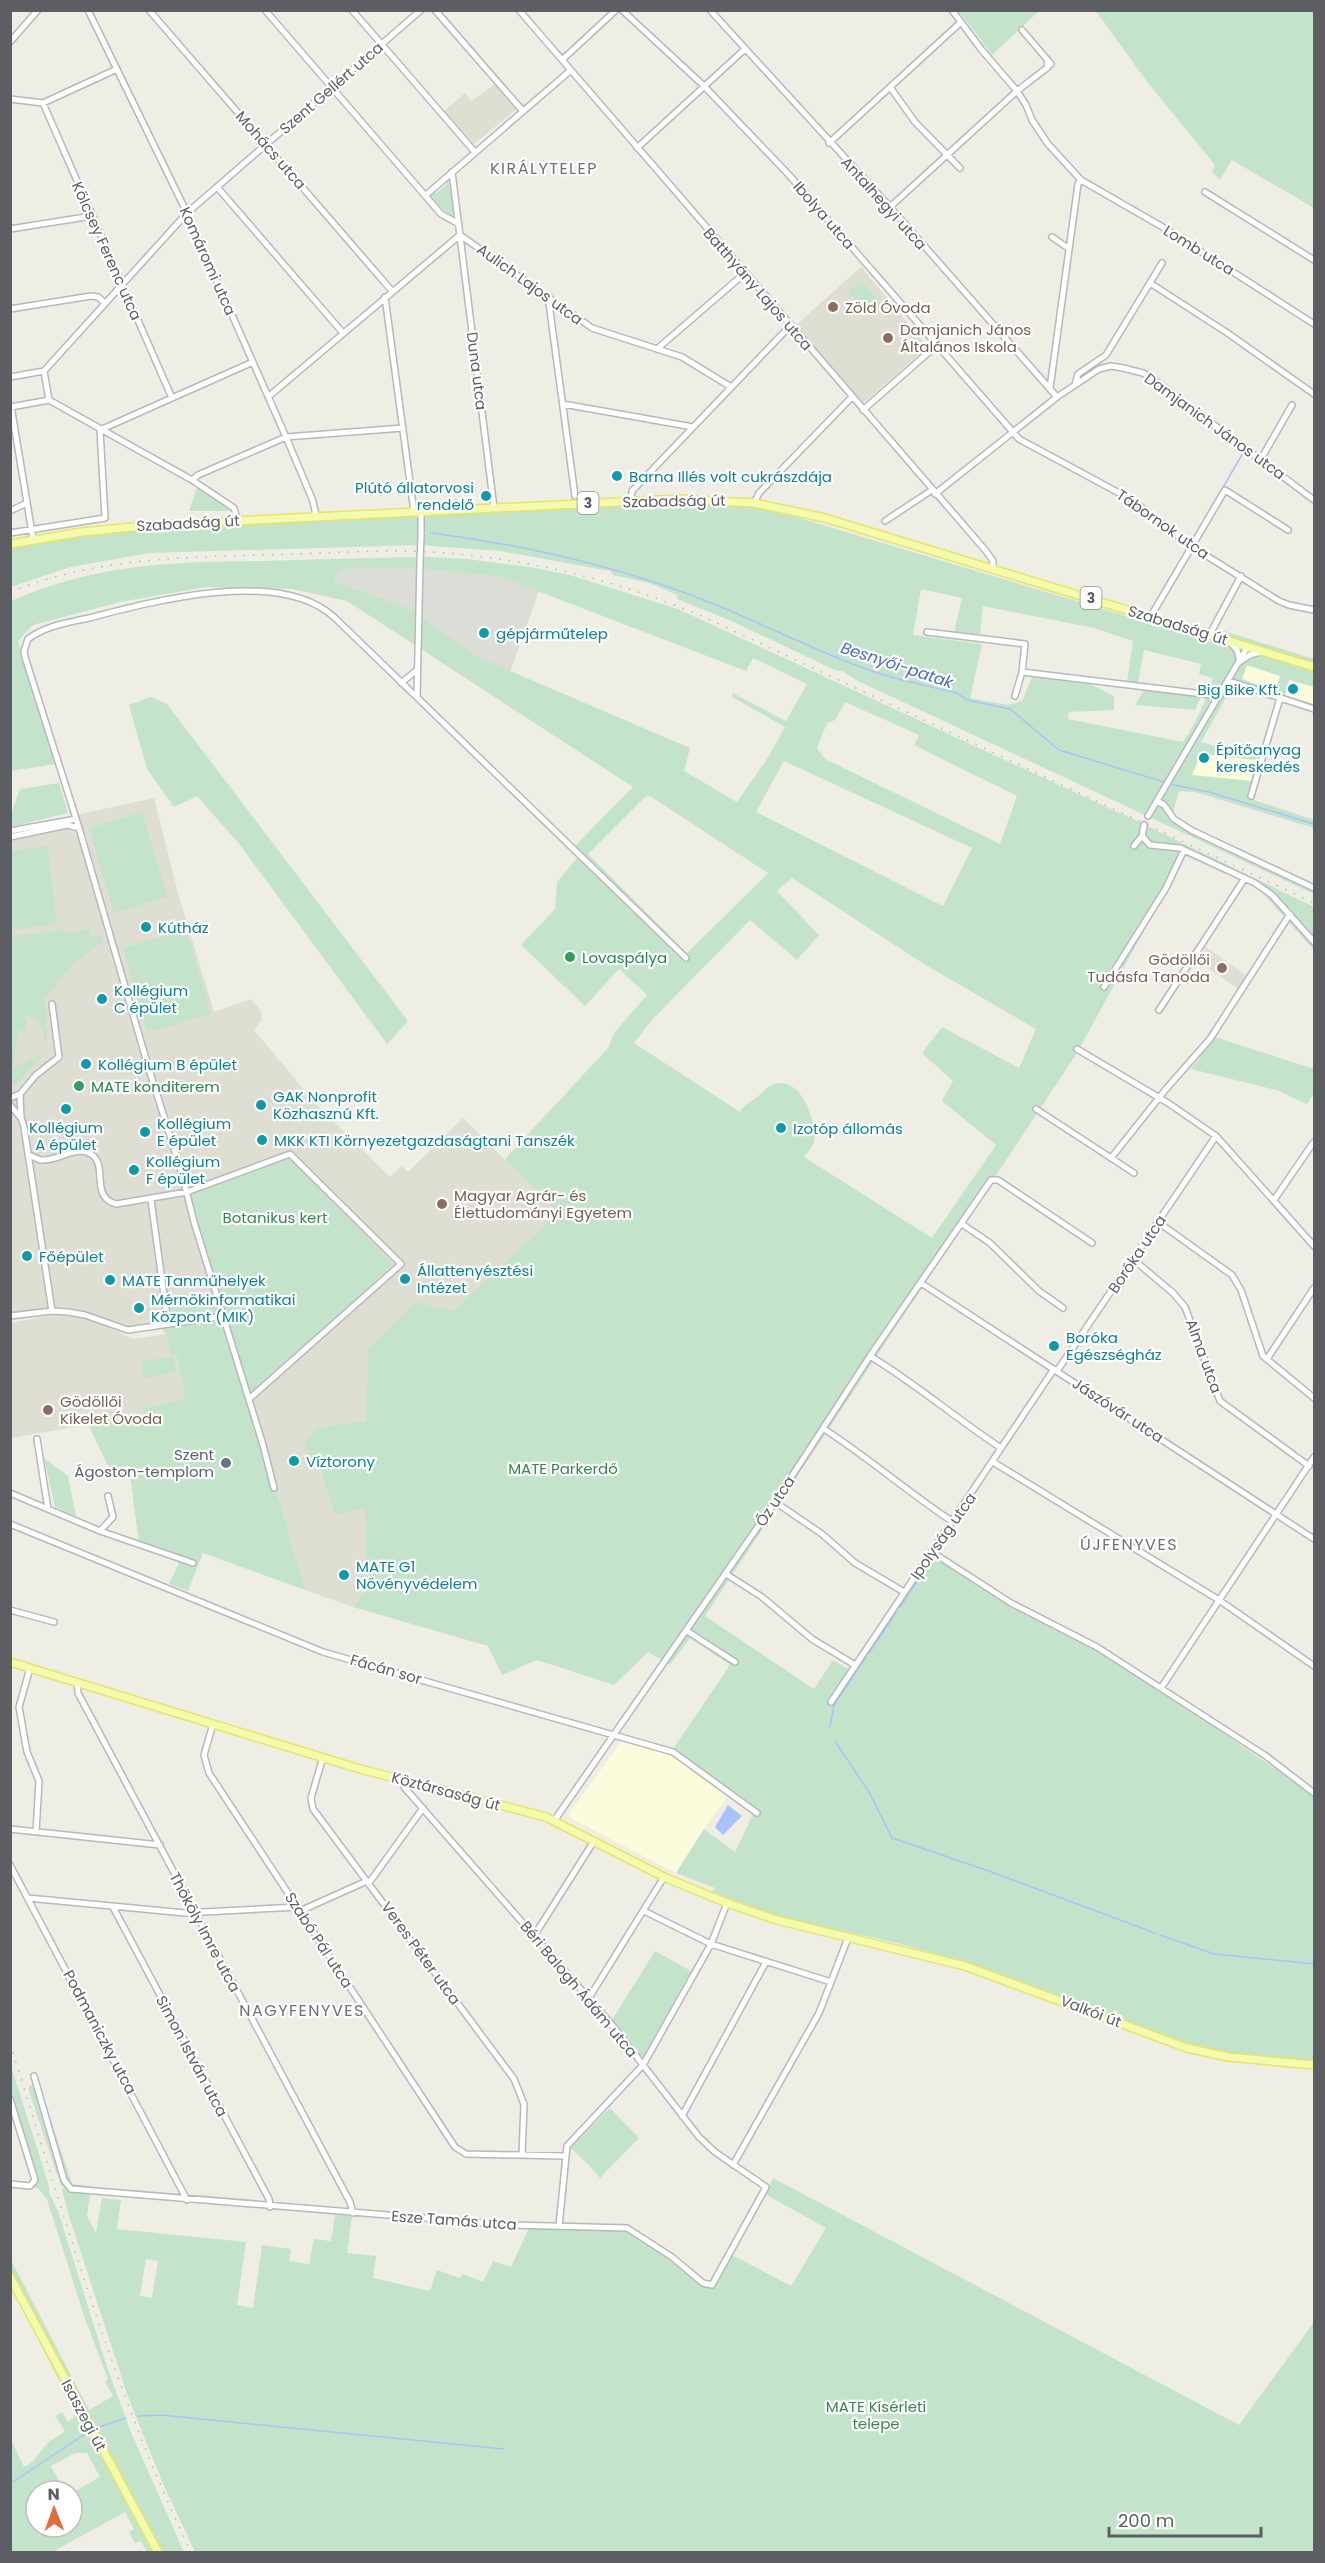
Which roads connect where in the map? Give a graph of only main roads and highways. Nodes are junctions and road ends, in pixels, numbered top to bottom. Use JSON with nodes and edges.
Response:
{"nodes":[{"id":1,"x":10,"y":544,"type":"edge"},
{"id":2,"x":1314,"y":667,"type":"edge"},
{"id":3,"x":11,"y":1662,"type":"edge"},
{"id":4,"x":870,"y":1942,"type":"joint"},
{"id":5,"x":1314,"y":2065,"type":"edge"},
{"id":6,"x":10,"y":2277,"type":"edge"},
{"id":7,"x":158,"y":2553,"type":"edge"}],
"edges":[{"from":1,"to":2,"type":"main road","name":"Szabadság út","number":"3"},
{"from":3,"to":4,"type":"main road","name":"Köztársaság út"},
{"from":4,"to":5,"type":"main road","name":"Valkói út"},
{"from":6,"to":7,"type":"main road","name":"Isaszegi út"}]}
